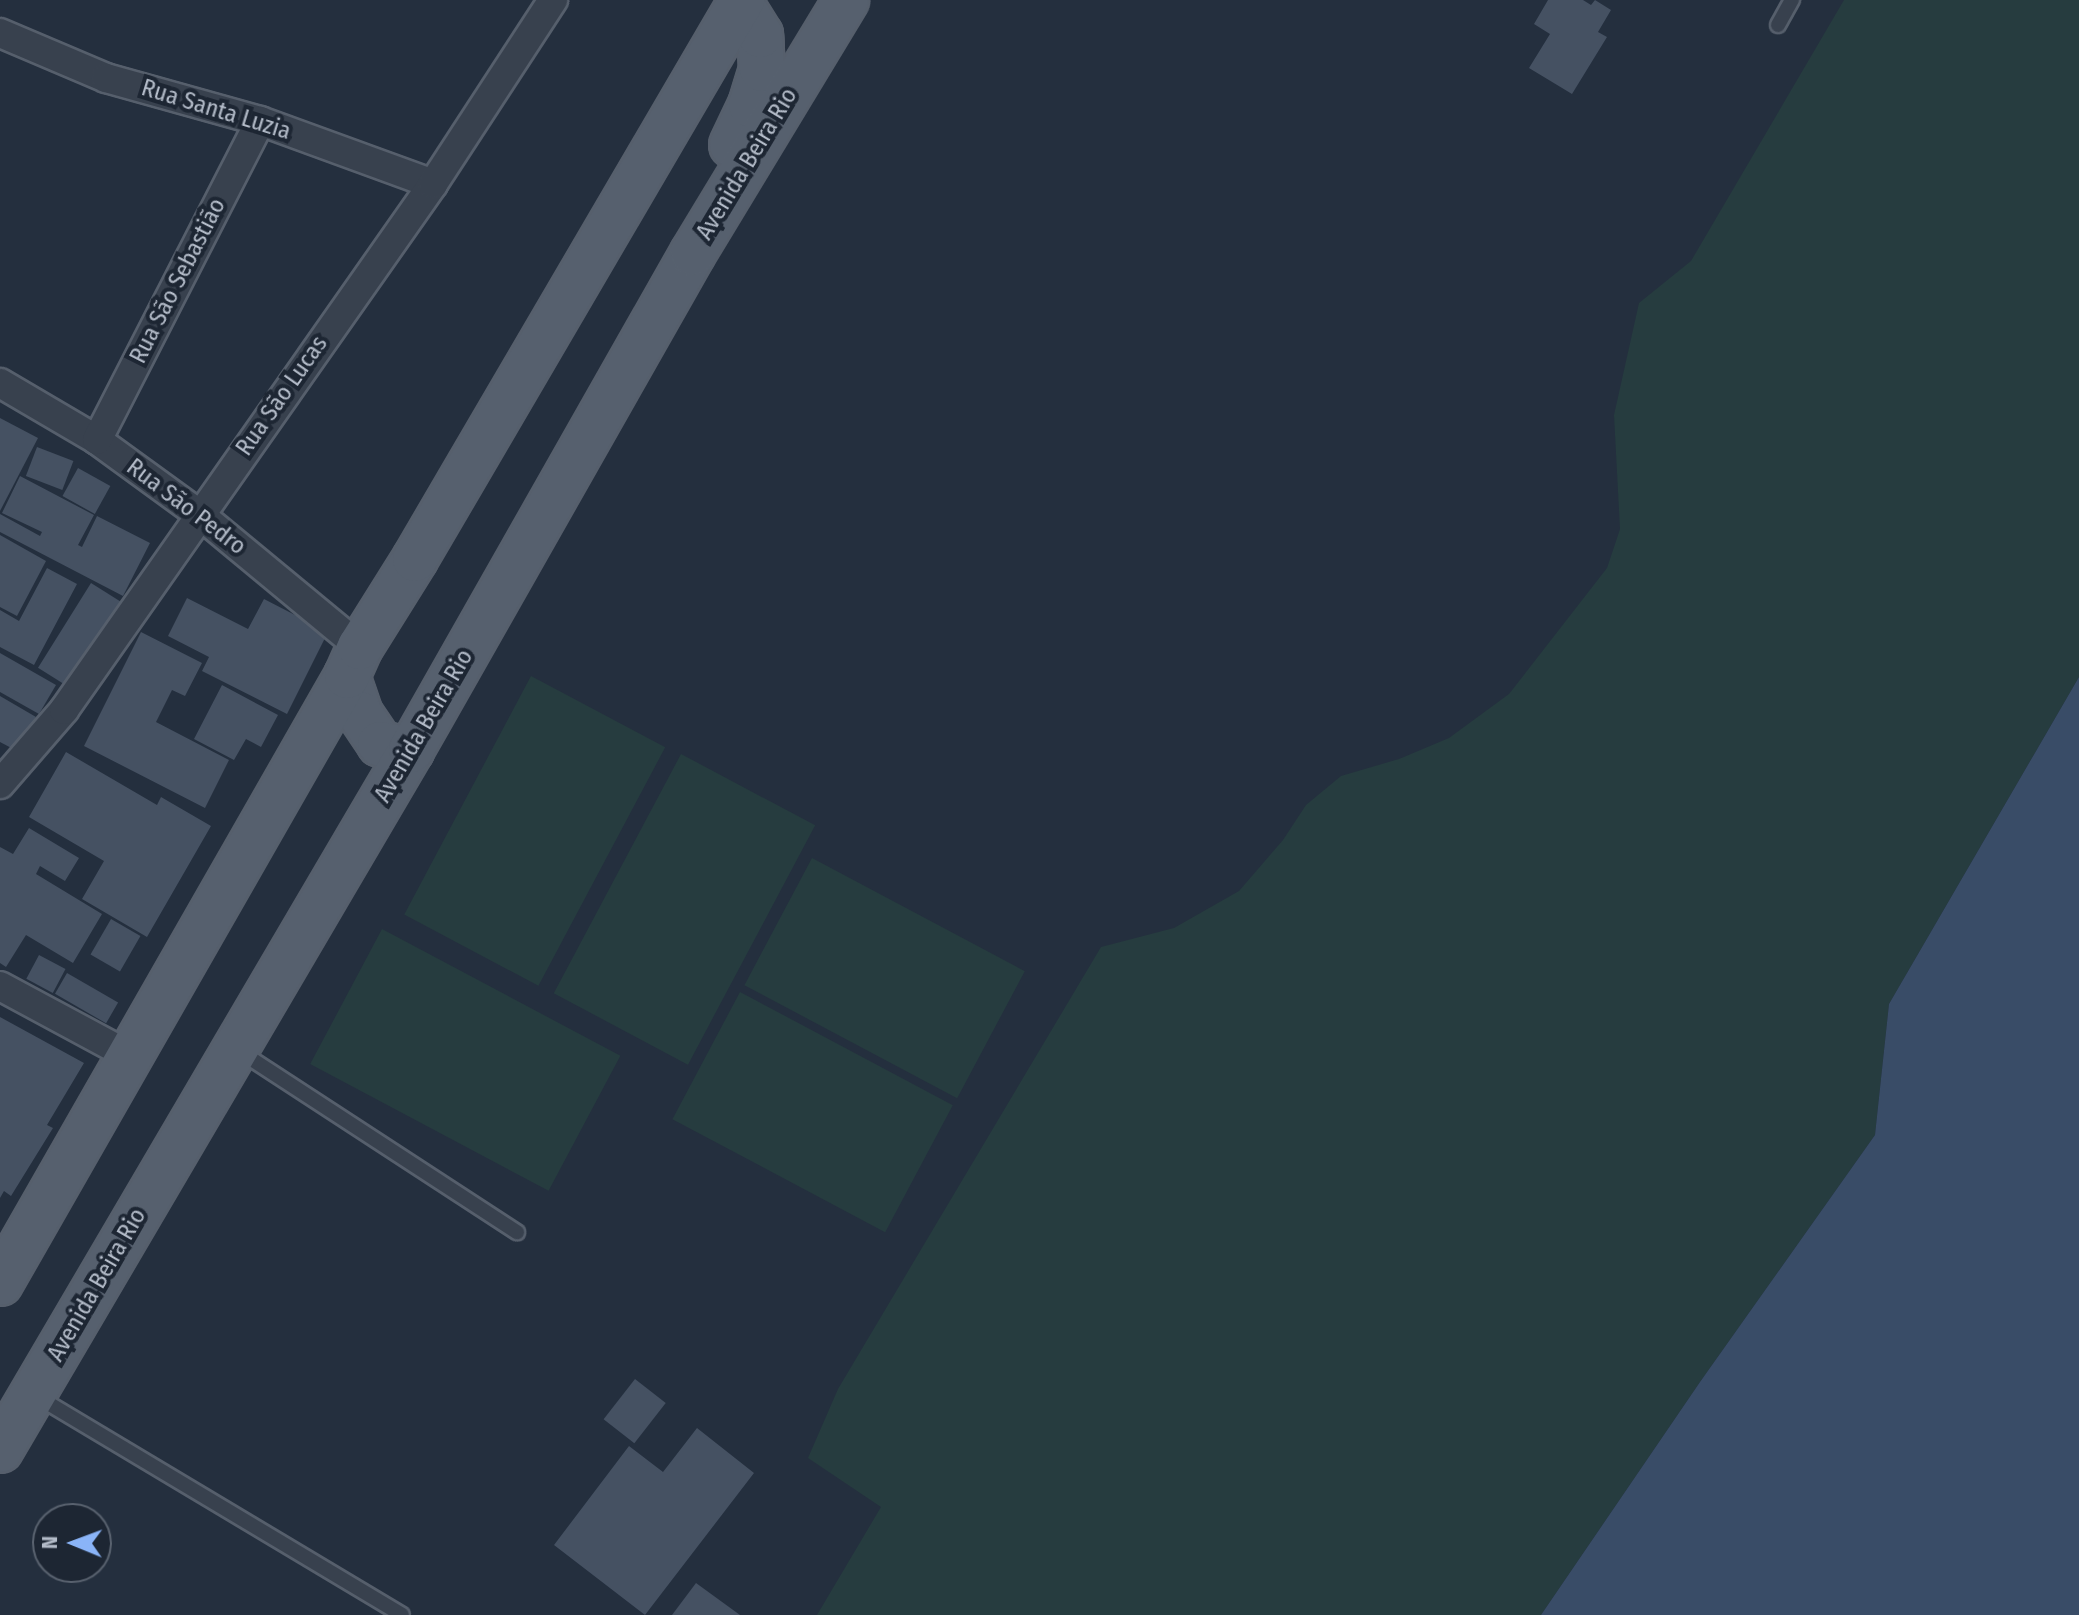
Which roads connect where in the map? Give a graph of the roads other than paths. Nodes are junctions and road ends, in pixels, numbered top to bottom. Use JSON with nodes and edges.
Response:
{"nodes":[{"id":1,"x":553,"y":0,"type":"edge"},
{"id":2,"x":846,"y":0,"type":"edge"},
{"id":3,"x":1792,"y":0,"type":"edge"},
{"id":4,"x":738,"y":1,"type":"edge"},
{"id":5,"x":1778,"y":25,"type":"dead end"},
{"id":6,"x":0,"y":33,"type":"edge"},
{"id":7,"x":260,"y":121,"type":"junction"},
{"id":8,"x":433,"y":184,"type":"junction"},
{"id":9,"x":693,"y":253,"type":"junction"},
{"id":10,"x":0,"y":383,"type":"edge"},
{"id":11,"x":97,"y":440,"type":"junction"},
{"id":12,"x":199,"y":514,"type":"junction"},
{"id":13,"x":353,"y":662,"type":"junction"},
{"id":14,"x":411,"y":750,"type":"junction"},
{"id":15,"x":0,"y":784,"type":"edge"},
{"id":16,"x":0,"y":986,"type":"edge"},
{"id":17,"x":235,"y":1048,"type":"junction"},
{"id":18,"x":130,"y":1056,"type":"junction"},
{"id":19,"x":517,"y":1232,"type":"dead end"},
{"id":20,"x":0,"y":1283,"type":"edge"},
{"id":21,"x":33,"y":1394,"type":"junction"},
{"id":22,"x":0,"y":1450,"type":"edge"},
{"id":23,"x":402,"y":1615,"type":"edge"}],
"edges":[{"from":1,"to":8,"type":"street","name":"Rua São Lucas"},
{"from":2,"to":9,"type":"main road","name":"Avenida Beira Rio"},
{"from":3,"to":5,"type":"lane"},
{"from":4,"to":9,"type":"main road"},
{"from":4,"to":13,"type":"main road"},
{"from":6,"to":7,"type":"street","name":"Rua Santa Luzia"},
{"from":7,"to":8,"type":"street","name":"Rua Santa Luzia"},
{"from":7,"to":11,"type":"street","name":"Rua São Sebastião"},
{"from":8,"to":12,"type":"street","name":"Rua São Lucas"},
{"from":9,"to":14,"type":"main road","name":"Avenida Beira Rio"},
{"from":10,"to":11,"type":"street","name":"Rua São Pedro"},
{"from":11,"to":12,"type":"street","name":"Rua São Pedro"},
{"from":12,"to":13,"type":"street","name":"Rua São Pedro"},
{"from":12,"to":15,"type":"street","name":"Rua São Lucas"},
{"from":13,"to":14,"type":"main road"},
{"from":13,"to":18,"type":"main road"},
{"from":14,"to":17,"type":"main road","name":"Avenida Beira Rio"},
{"from":16,"to":18,"type":"street"},
{"from":17,"to":19,"type":"lane"},
{"from":17,"to":21,"type":"main road","name":"Avenida Beira Rio"},
{"from":18,"to":20,"type":"main road"},
{"from":21,"to":22,"type":"main road","name":"Avenida Beira Rio"},
{"from":21,"to":23,"type":"lane"}]}
